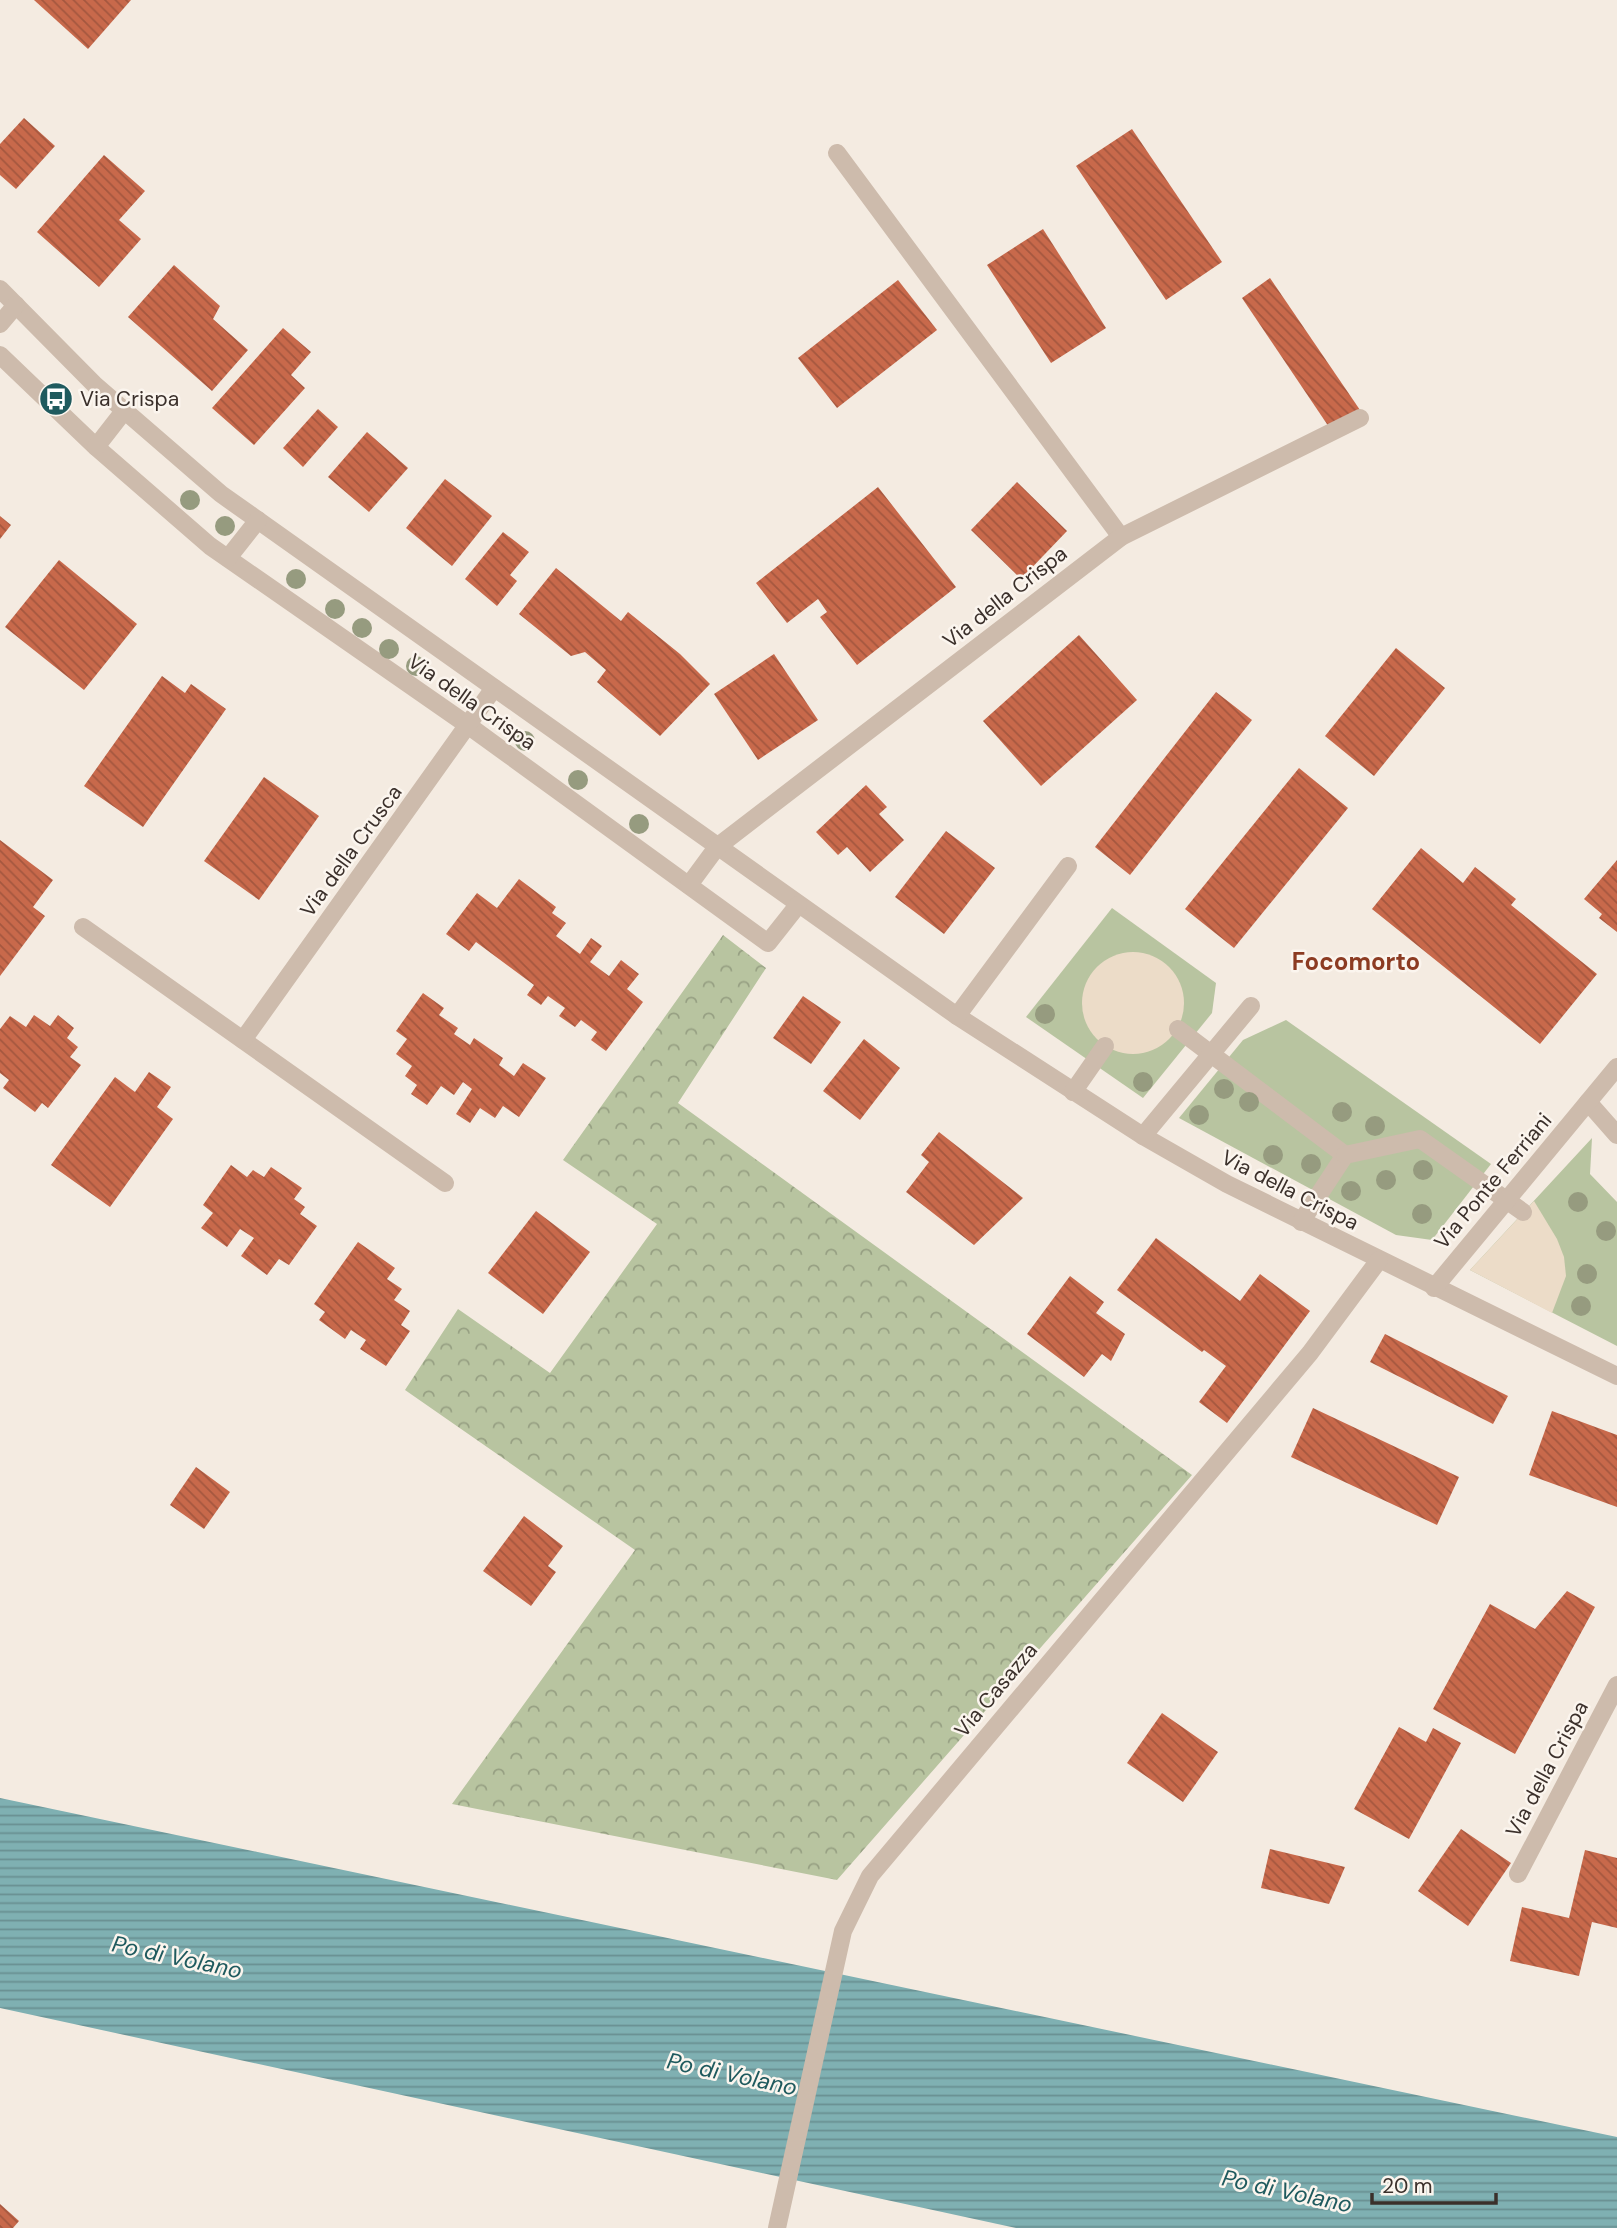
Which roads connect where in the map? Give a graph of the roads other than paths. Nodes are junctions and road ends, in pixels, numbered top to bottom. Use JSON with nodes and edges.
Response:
{"nodes":[{"id":1,"x":837,"y":153,"type":"dead end"},
{"id":2,"x":0,"y":289,"type":"edge"},
{"id":3,"x":16,"y":305,"type":"junction"},
{"id":4,"x":0,"y":324,"type":"edge"},
{"id":5,"x":0,"y":355,"type":"edge"},
{"id":6,"x":124,"y":411,"type":"junction"},
{"id":7,"x":1360,"y":418,"type":"dead end"},
{"id":8,"x":96,"y":447,"type":"junction"},
{"id":9,"x":258,"y":520,"type":"junction"},
{"id":10,"x":1121,"y":537,"type":"junction"},
{"id":11,"x":228,"y":558,"type":"junction"},
{"id":12,"x":494,"y":688,"type":"junction"},
{"id":13,"x":469,"y":726,"type":"junction"},
{"id":14,"x":717,"y":848,"type":"junction"},
{"id":15,"x":1068,"y":866,"type":"dead end"},
{"id":16,"x":689,"y":885,"type":"junction"},
{"id":17,"x":798,"y":905,"type":"junction"},
{"id":18,"x":83,"y":927,"type":"dead end"},
{"id":19,"x":1251,"y":1006,"type":"dead end"},
{"id":20,"x":957,"y":1016,"type":"junction"},
{"id":21,"x":1178,"y":1029,"type":"dead end"},
{"id":22,"x":243,"y":1040,"type":"junction"},
{"id":23,"x":1105,"y":1046,"type":"dead end"},
{"id":24,"x":1209,"y":1053,"type":"junction"},
{"id":25,"x":1617,"y":1067,"type":"edge"},
{"id":26,"x":1073,"y":1092,"type":"junction"},
{"id":27,"x":1588,"y":1102,"type":"junction"},
{"id":28,"x":1617,"y":1135,"type":"edge"},
{"id":29,"x":1143,"y":1136,"type":"junction"},
{"id":30,"x":1345,"y":1155,"type":"junction"},
{"id":31,"x":445,"y":1183,"type":"dead end"},
{"id":32,"x":1506,"y":1200,"type":"junction"},
{"id":33,"x":1523,"y":1212,"type":"dead end"},
{"id":34,"x":1301,"y":1222,"type":"junction"},
{"id":35,"x":1379,"y":1261,"type":"junction"},
{"id":36,"x":1434,"y":1288,"type":"junction"},
{"id":37,"x":1617,"y":1376,"type":"edge"},
{"id":38,"x":1617,"y":1685,"type":"edge"},
{"id":39,"x":1518,"y":1874,"type":"dead end"},
{"id":40,"x":779,"y":2222,"type":"edge"}],
"edges":[{"from":1,"to":10,"type":"street"},
{"from":2,"to":3,"type":"street","name":"Via della Crispa"},
{"from":3,"to":4,"type":"street"},
{"from":3,"to":6,"type":"street","name":"Via della Crispa"},
{"from":5,"to":8,"type":"street","name":"Via della Crispa"},
{"from":6,"to":8,"type":"street"},
{"from":6,"to":9,"type":"street","name":"Via della Crispa"},
{"from":7,"to":10,"type":"street","name":"Via della Crispa"},
{"from":8,"to":11,"type":"street","name":"Via della Crispa"},
{"from":9,"to":11,"type":"street"},
{"from":9,"to":12,"type":"street","name":"Via della Crispa"},
{"from":10,"to":14,"type":"street","name":"Via della Crispa"},
{"from":11,"to":13,"type":"street","name":"Via della Crispa"},
{"from":12,"to":13,"type":"street","name":"Via della Crusca"},
{"from":12,"to":14,"type":"street","name":"Via della Crispa"},
{"from":13,"to":16,"type":"street","name":"Via della Crispa"},
{"from":13,"to":22,"type":"street","name":"Via della Crusca"},
{"from":14,"to":16,"type":"street","name":"Via della Crispa"},
{"from":14,"to":17,"type":"street","name":"Via della Crispa"},
{"from":15,"to":20,"type":"street"},
{"from":16,"to":17,"type":"street","name":"Via della Crispa"},
{"from":17,"to":20,"type":"street","name":"Via della Crispa"},
{"from":18,"to":22,"type":"street"},
{"from":19,"to":24,"type":"street"},
{"from":20,"to":26,"type":"street","name":"Via della Crispa"},
{"from":21,"to":24,"type":"street"},
{"from":22,"to":31,"type":"street"},
{"from":23,"to":26,"type":"street"},
{"from":24,"to":29,"type":"street"},
{"from":24,"to":30,"type":"street"},
{"from":25,"to":27,"type":"street","name":"Via Ponte Ferriani"},
{"from":26,"to":29,"type":"street","name":"Via della Crispa"},
{"from":27,"to":28,"type":"street"},
{"from":27,"to":32,"type":"street","name":"Via Ponte Ferriani"},
{"from":29,"to":34,"type":"street","name":"Via della Crispa"},
{"from":30,"to":32,"type":"street"},
{"from":30,"to":34,"type":"street"},
{"from":32,"to":33,"type":"street"},
{"from":32,"to":36,"type":"street","name":"Via Ponte Ferriani"},
{"from":34,"to":35,"type":"street","name":"Via della Crispa"},
{"from":35,"to":36,"type":"street","name":"Via della Crispa"},
{"from":35,"to":40,"type":"street","name":"Via Casazza"},
{"from":36,"to":37,"type":"street","name":"Via della Crispa"},
{"from":38,"to":39,"type":"street","name":"Via della Crispa"}]}
